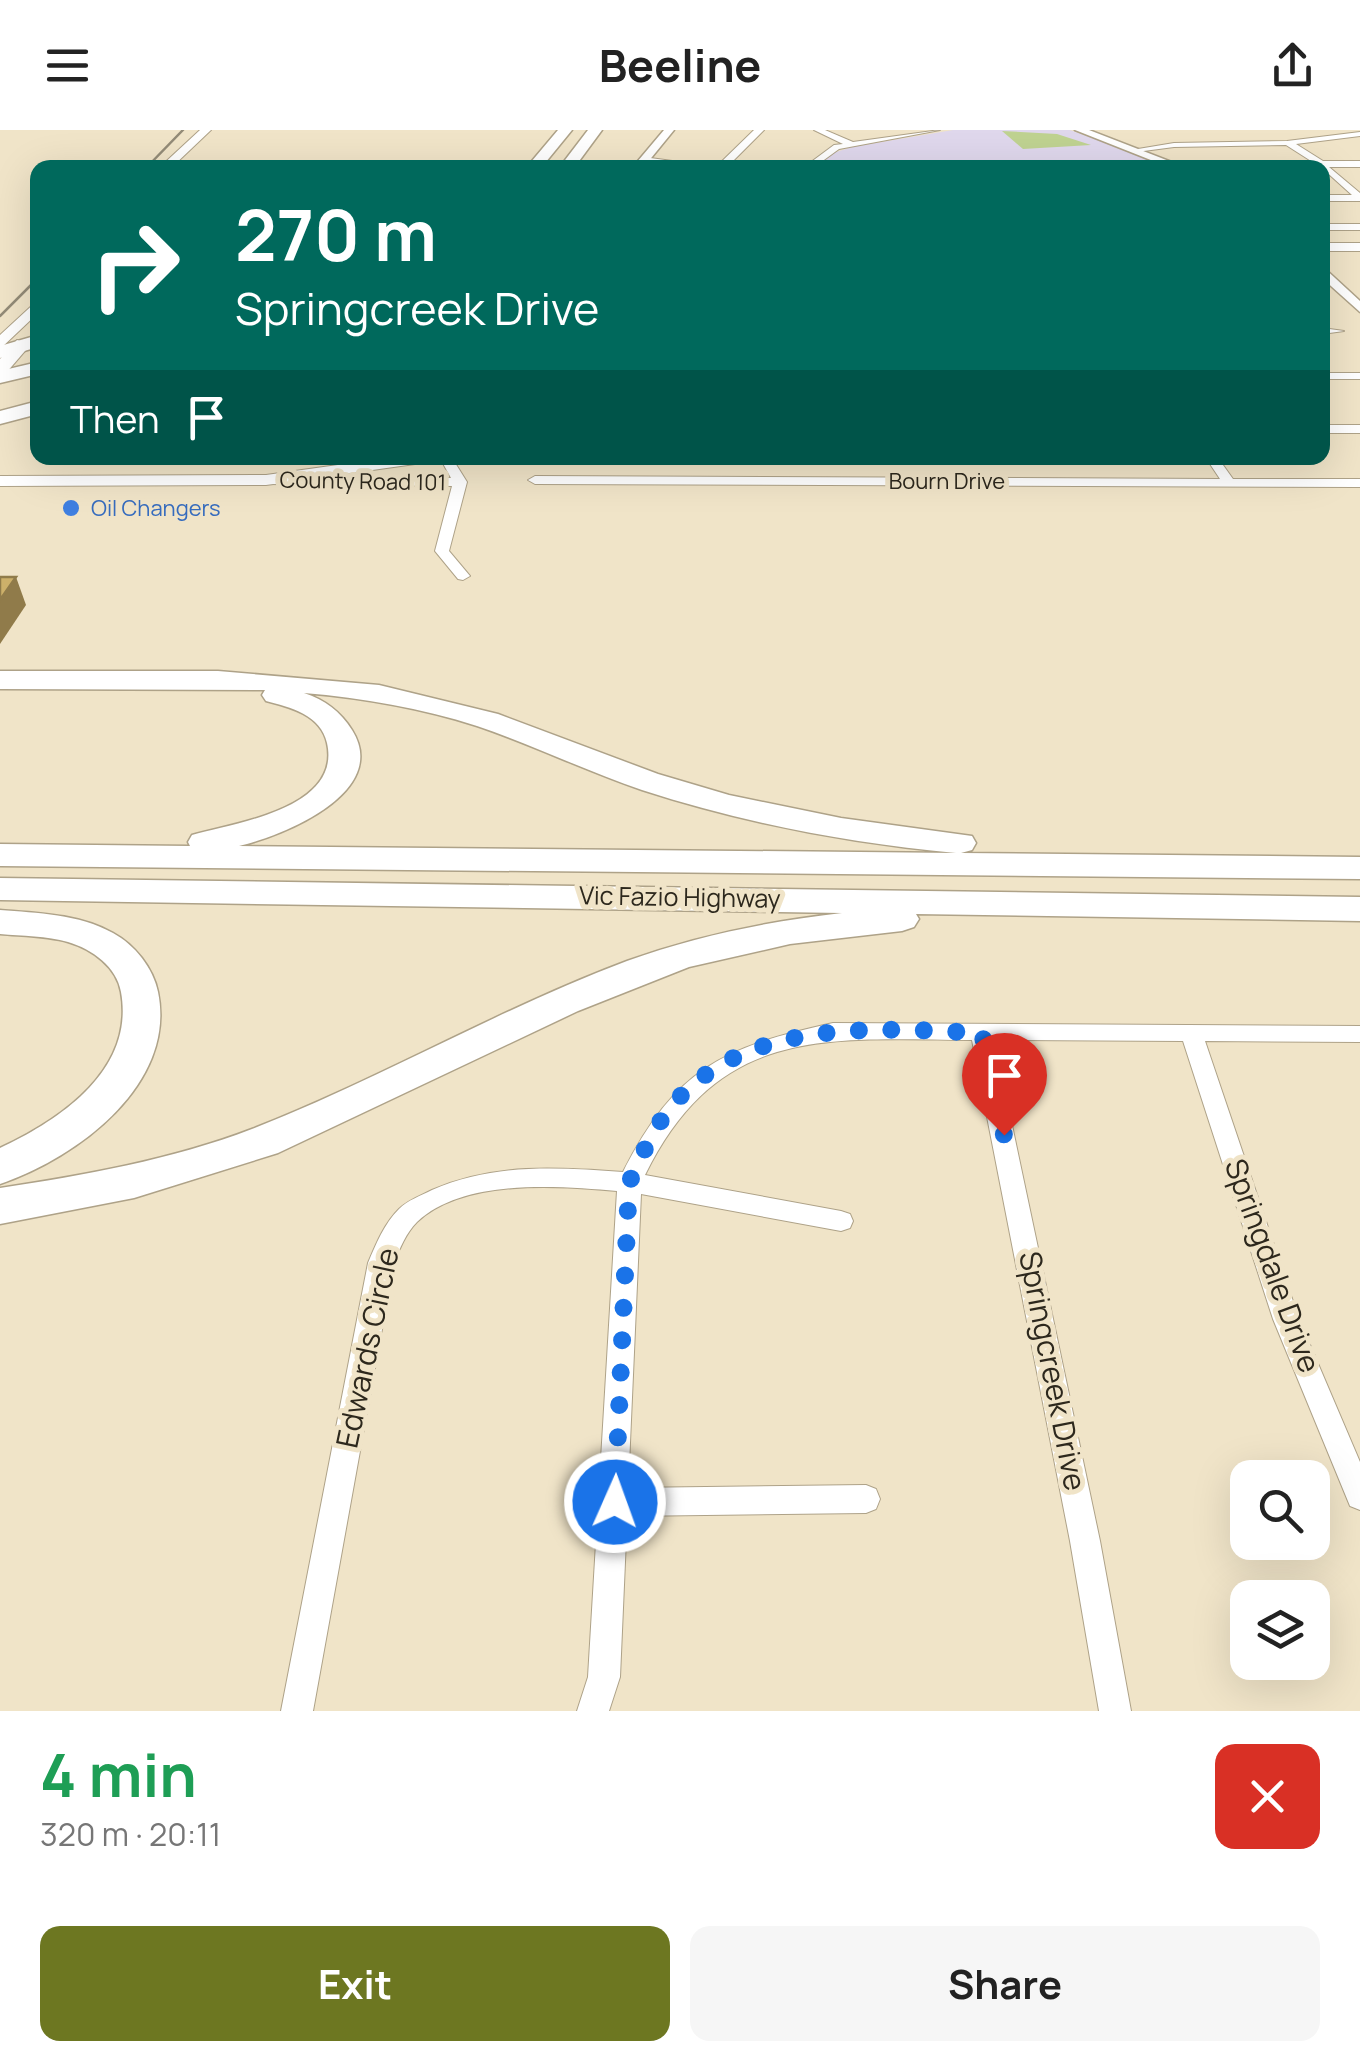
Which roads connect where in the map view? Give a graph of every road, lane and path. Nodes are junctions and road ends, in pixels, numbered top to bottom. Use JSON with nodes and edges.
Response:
{"nodes":[{"id":1,"x":206,"y":130,"type":"edge"},
{"id":2,"x":566,"y":130,"type":"edge"},
{"id":3,"x":595,"y":130,"type":"edge"},
{"id":4,"x":670,"y":130,"type":"edge"},
{"id":5,"x":760,"y":130,"type":"edge"},
{"id":6,"x":818,"y":130,"type":"edge"},
{"id":7,"x":936,"y":130,"type":"edge"},
{"id":8,"x":1083,"y":130,"type":"edge"},
{"id":9,"x":910,"y":132,"type":"edge"},
{"id":10,"x":1360,"y":134,"type":"edge"},
{"id":11,"x":1287,"y":143,"type":"junction"},
{"id":12,"x":851,"y":144,"type":"junction"},
{"id":13,"x":188,"y":149,"type":"junction"},
{"id":14,"x":1136,"y":150,"type":"junction"},
{"id":15,"x":171,"y":160,"type":"edge"},
{"id":16,"x":185,"y":160,"type":"edge"},
{"id":17,"x":540,"y":160,"type":"edge"},
{"id":18,"x":572,"y":160,"type":"edge"},
{"id":19,"x":644,"y":160,"type":"edge"},
{"id":20,"x":728,"y":160,"type":"edge"},
{"id":21,"x":816,"y":160,"type":"edge"},
{"id":22,"x":1162,"y":160,"type":"edge"},
{"id":23,"x":1315,"y":160,"type":"edge"},
{"id":24,"x":1330,"y":164,"type":"edge"},
{"id":25,"x":1360,"y":164,"type":"edge"},
{"id":26,"x":1330,"y":172,"type":"edge"},
{"id":27,"x":1330,"y":198,"type":"edge"},
{"id":28,"x":1360,"y":198,"type":"edge"},
{"id":29,"x":1330,"y":227,"type":"edge"},
{"id":30,"x":1360,"y":227,"type":"edge"},
{"id":31,"x":1330,"y":249,"type":"edge"},
{"id":32,"x":1360,"y":250,"type":"edge"},
{"id":33,"x":1330,"y":278,"type":"edge"},
{"id":34,"x":1360,"y":308,"type":"edge"},
{"id":35,"x":30,"y":312,"type":"edge"},
{"id":36,"x":1330,"y":332,"type":"edge"},
{"id":37,"x":1339,"y":332,"type":"dead end"},
{"id":38,"x":30,"y":342,"type":"edge"},
{"id":39,"x":0,"y":344,"type":"edge"},
{"id":40,"x":0,"y":352,"type":"edge"},
{"id":41,"x":0,"y":368,"type":"edge"},
{"id":42,"x":1330,"y":376,"type":"edge"},
{"id":43,"x":1360,"y":376,"type":"edge"},
{"id":44,"x":30,"y":377,"type":"edge"},
{"id":45,"x":1,"y":403,"type":"edge"},
{"id":46,"x":30,"y":407,"type":"edge"},
{"id":47,"x":1330,"y":429,"type":"edge"},
{"id":48,"x":1360,"y":429,"type":"edge"},
{"id":49,"x":312,"y":465,"type":"edge"},
{"id":50,"x":372,"y":465,"type":"edge"},
{"id":51,"x":450,"y":465,"type":"edge"},
{"id":52,"x":610,"y":465,"type":"edge"},
{"id":53,"x":1217,"y":465,"type":"edge"},
{"id":54,"x":0,"y":470,"type":"edge"},
{"id":55,"x":147,"y":470,"type":"junction"},
{"id":56,"x":184,"y":471,"type":"junction"},
{"id":57,"x":610,"y":479,"type":"junction"},
{"id":58,"x":266,"y":480,"type":"junction"},
{"id":59,"x":535,"y":480,"type":"dead end"},
{"id":60,"x":0,"y":481,"type":"edge"},
{"id":61,"x":76,"y":482,"type":"junction"},
{"id":62,"x":118,"y":482,"type":"junction"},
{"id":63,"x":460,"y":482,"type":"junction"},
{"id":64,"x":1229,"y":482,"type":"junction"},
{"id":65,"x":1360,"y":483,"type":"edge"},
{"id":66,"x":463,"y":576,"type":"dead end"},
{"id":67,"x":0,"y":680,"type":"edge"},
{"id":68,"x":0,"y":691,"type":"edge"},
{"id":69,"x":1270,"y":866,"type":"junction"},
{"id":70,"x":2,"y":867,"type":"edge"},
{"id":71,"x":1360,"y":868,"type":"edge"},
{"id":72,"x":1128,"y":906,"type":"junction"},
{"id":73,"x":1360,"y":908,"type":"edge"},
{"id":74,"x":0,"y":922,"type":"edge"},
{"id":75,"x":982,"y":1033,"type":"junction"},
{"id":76,"x":1191,"y":1033,"type":"junction"},
{"id":77,"x":1360,"y":1034,"type":"edge"},
{"id":78,"x":0,"y":1167,"type":"edge"},
{"id":79,"x":629,"y":1183,"type":"junction"},
{"id":80,"x":0,"y":1206,"type":"edge"},
{"id":81,"x":840,"y":1221,"type":"dead end"},
{"id":82,"x":1360,"y":1496,"type":"edge"},
{"id":83,"x":866,"y":1499,"type":"dead end"},
{"id":84,"x":615,"y":1502,"type":"junction"},
{"id":85,"x":298,"y":1711,"type":"edge"},
{"id":86,"x":593,"y":1711,"type":"edge"},
{"id":87,"x":1114,"y":1711,"type":"edge"}],
"edges":[{"from":1,"to":13,"type":"main road"},
{"from":2,"to":17,"type":"highway"},
{"from":3,"to":18,"type":"highway"},
{"from":4,"to":19,"type":"street"},
{"from":5,"to":20,"type":"street"},
{"from":6,"to":12,"type":"street"},
{"from":7,"to":9,"type":"street"},
{"from":8,"to":14,"type":"street"},
{"from":9,"to":12,"type":"street"},
{"from":10,"to":11,"type":"street"},
{"from":11,"to":14,"type":"street"},
{"from":11,"to":23,"type":"street"},
{"from":12,"to":21,"type":"street"},
{"from":13,"to":15,"type":"main road"},
{"from":13,"to":16,"type":"main road"},
{"from":14,"to":22,"type":"street"},
{"from":24,"to":25,"type":"street"},
{"from":26,"to":28,"type":"street"},
{"from":27,"to":28,"type":"street"},
{"from":29,"to":30,"type":"street"},
{"from":31,"to":32,"type":"main road"},
{"from":33,"to":34,"type":"street"},
{"from":35,"to":39,"type":"main road"},
{"from":36,"to":37,"type":"street"},
{"from":38,"to":40,"type":"highway"},
{"from":38,"to":41,"type":"main road"},
{"from":42,"to":43,"type":"street"},
{"from":44,"to":45,"type":"highway"},
{"from":45,"to":46,"type":"highway"},
{"from":47,"to":48,"type":"street"},
{"from":49,"to":56,"type":"main road"},
{"from":50,"to":58,"type":"main road"},
{"from":51,"to":63,"type":"street"},
{"from":52,"to":57,"type":"street"},
{"from":53,"to":64,"type":"street"},
{"from":54,"to":55,"type":"main road"},
{"from":55,"to":56,"type":"main road"},
{"from":55,"to":61,"type":"main road"},
{"from":56,"to":62,"type":"main road"},
{"from":57,"to":59,"type":"street","name":"Bourn Drive"},
{"from":57,"to":64,"type":"street","name":"Bourn Drive"},
{"from":58,"to":62,"type":"main road"},
{"from":58,"to":63,"type":"street","name":"County Road 101"},
{"from":60,"to":61,"type":"main road"},
{"from":61,"to":62,"type":"main road"},
{"from":63,"to":66,"type":"street"},
{"from":64,"to":65,"type":"street","name":"Bourn Drive"},
{"from":67,"to":69,"type":"highway"},
{"from":68,"to":70,"type":"highway"},
{"from":69,"to":70,"type":"highway","name":"Vic Fazio Highway"},
{"from":69,"to":71,"type":"highway","name":"Vic Fazio Highway"},
{"from":70,"to":72,"type":"highway","name":"Vic Fazio Highway"},
{"from":72,"to":73,"type":"highway","name":"Vic Fazio Highway"},
{"from":72,"to":80,"type":"highway"},
{"from":74,"to":78,"type":"highway"},
{"from":75,"to":76,"type":"street"},
{"from":75,"to":79,"type":"street"},
{"from":75,"to":87,"type":"street","name":"Springcreek Drive"},
{"from":76,"to":77,"type":"street"},
{"from":76,"to":82,"type":"street","name":"Springdale Drive"},
{"from":79,"to":81,"type":"street","name":"Edwards Circle"},
{"from":79,"to":84,"type":"street"},
{"from":79,"to":85,"type":"street","name":"Edwards Circle"},
{"from":83,"to":84,"type":"street"},
{"from":84,"to":86,"type":"street"}]}
